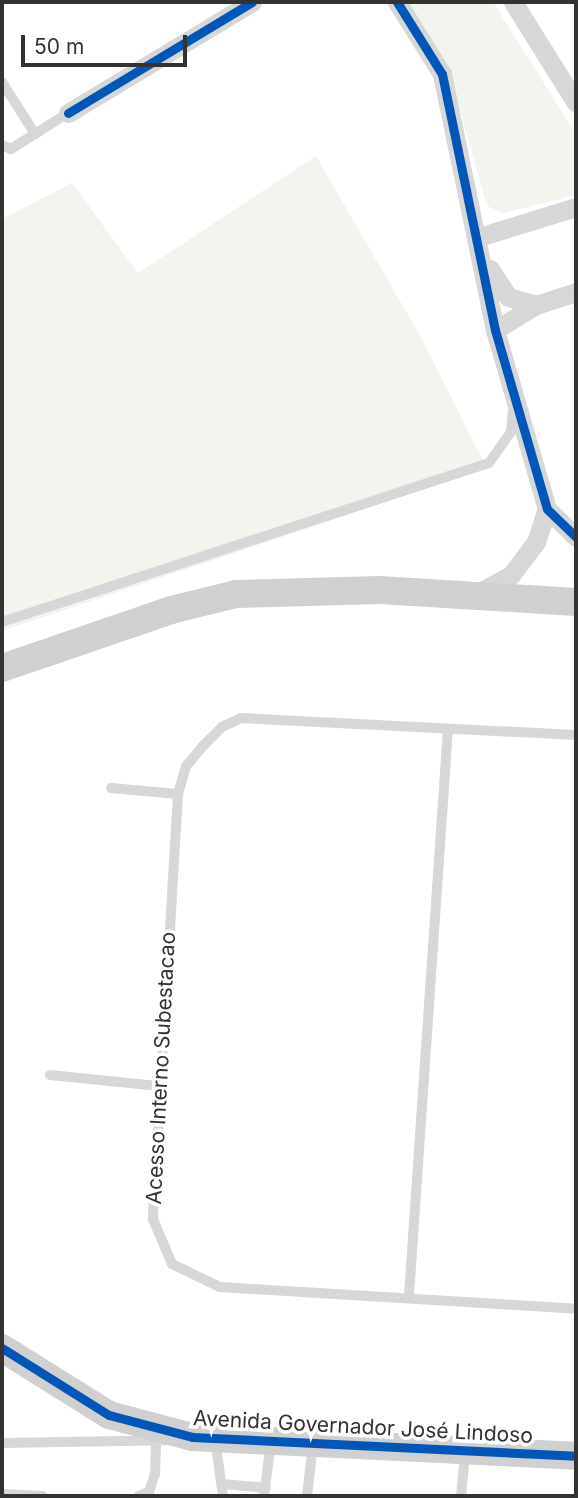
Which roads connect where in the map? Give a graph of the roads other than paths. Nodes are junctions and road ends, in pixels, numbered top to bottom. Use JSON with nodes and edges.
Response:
{"nodes":[{"id":1,"x":252,"y":2,"type":"edge"},
{"id":2,"x":397,"y":2,"type":"edge"},
{"id":3,"x":513,"y":2,"type":"edge"},
{"id":4,"x":2,"y":82,"type":"edge"},
{"id":5,"x":576,"y":103,"type":"edge"},
{"id":6,"x":68,"y":113,"type":"joint"},
{"id":7,"x":35,"y":134,"type":"junction"},
{"id":8,"x":2,"y":145,"type":"edge"},
{"id":9,"x":576,"y":207,"type":"edge"},
{"id":10,"x":480,"y":243,"type":"junction"},
{"id":11,"x":576,"y":292,"type":"edge"},
{"id":12,"x":536,"y":305,"type":"junction"},
{"id":13,"x":495,"y":330,"type":"junction"},
{"id":14,"x":516,"y":392,"type":"junction"},
{"id":15,"x":547,"y":509,"type":"junction"},
{"id":16,"x":576,"y":537,"type":"edge"},
{"id":17,"x":474,"y":595,"type":"junction"},
{"id":18,"x":576,"y":602,"type":"edge"},
{"id":19,"x":2,"y":622,"type":"edge"},
{"id":20,"x":2,"y":668,"type":"edge"},
{"id":21,"x":448,"y":729,"type":"junction"},
{"id":22,"x":576,"y":735,"type":"edge"},
{"id":23,"x":111,"y":788,"type":"dead end"},
{"id":24,"x":178,"y":794,"type":"junction"},
{"id":25,"x":50,"y":1075,"type":"dead end"},
{"id":26,"x":159,"y":1086,"type":"junction"},
{"id":27,"x":409,"y":1295,"type":"junction"},
{"id":28,"x":576,"y":1309,"type":"edge"},
{"id":29,"x":2,"y":1348,"type":"edge"},
{"id":30,"x":204,"y":1438,"type":"junction"},
{"id":31,"x":156,"y":1441,"type":"junction"},
{"id":32,"x":271,"y":1441,"type":"junction"},
{"id":33,"x":2,"y":1443,"type":"edge"},
{"id":34,"x":313,"y":1443,"type":"junction"},
{"id":35,"x":465,"y":1450,"type":"junction"},
{"id":36,"x":576,"y":1455,"type":"edge"},
{"id":37,"x":223,"y":1484,"type":"junction"},
{"id":38,"x":265,"y":1492,"type":"edge"},
{"id":39,"x":2,"y":1494,"type":"edge"},
{"id":40,"x":43,"y":1496,"type":"edge"},
{"id":41,"x":139,"y":1496,"type":"edge"},
{"id":42,"x":223,"y":1496,"type":"edge"},
{"id":43,"x":307,"y":1496,"type":"edge"},
{"id":44,"x":461,"y":1496,"type":"edge"}],
"edges":[{"from":1,"to":6,"type":"street"},
{"from":2,"to":10,"type":"street"},
{"from":3,"to":5,"type":"street"},
{"from":4,"to":7,"type":"lane"},
{"from":6,"to":7,"type":"lane"},
{"from":7,"to":8,"type":"lane"},
{"from":9,"to":10,"type":"street"},
{"from":10,"to":12,"type":"street"},
{"from":10,"to":13,"type":"street"},
{"from":11,"to":12,"type":"street"},
{"from":12,"to":13,"type":"street"},
{"from":13,"to":14,"type":"street"},
{"from":14,"to":15,"type":"street"},
{"from":14,"to":19,"type":"lane"},
{"from":15,"to":16,"type":"street"},
{"from":15,"to":17,"type":"street"},
{"from":17,"to":18,"type":"main road"},
{"from":17,"to":20,"type":"main road"},
{"from":21,"to":22,"type":"lane","name":"Acesso Interno Subestacao"},
{"from":21,"to":24,"type":"lane","name":"Acesso Interno Subestacao"},
{"from":21,"to":27,"type":"lane"},
{"from":23,"to":24,"type":"lane"},
{"from":24,"to":26,"type":"lane","name":"Acesso Interno Subestacao"},
{"from":25,"to":26,"type":"lane"},
{"from":26,"to":27,"type":"lane","name":"Acesso Interno Subestacao"},
{"from":27,"to":28,"type":"lane","name":"Acesso Interno Subestacao"},
{"from":29,"to":30,"type":"main road","name":"Avenida Governador José Lindoso"},
{"from":30,"to":31,"type":"lane"},
{"from":30,"to":32,"type":"main road","name":"Avenida Governador José Lindoso"},
{"from":30,"to":37,"type":"lane"},
{"from":31,"to":33,"type":"lane"},
{"from":31,"to":41,"type":"lane"},
{"from":32,"to":34,"type":"main road","name":"Avenida Governador José Lindoso"},
{"from":32,"to":38,"type":"lane"},
{"from":34,"to":35,"type":"main road","name":"Avenida Governador José Lindoso"},
{"from":34,"to":43,"type":"lane"},
{"from":35,"to":36,"type":"main road","name":"Avenida Governador José Lindoso"},
{"from":35,"to":44,"type":"lane"},
{"from":37,"to":38,"type":"lane"},
{"from":37,"to":42,"type":"lane"},
{"from":39,"to":40,"type":"lane"}]}
